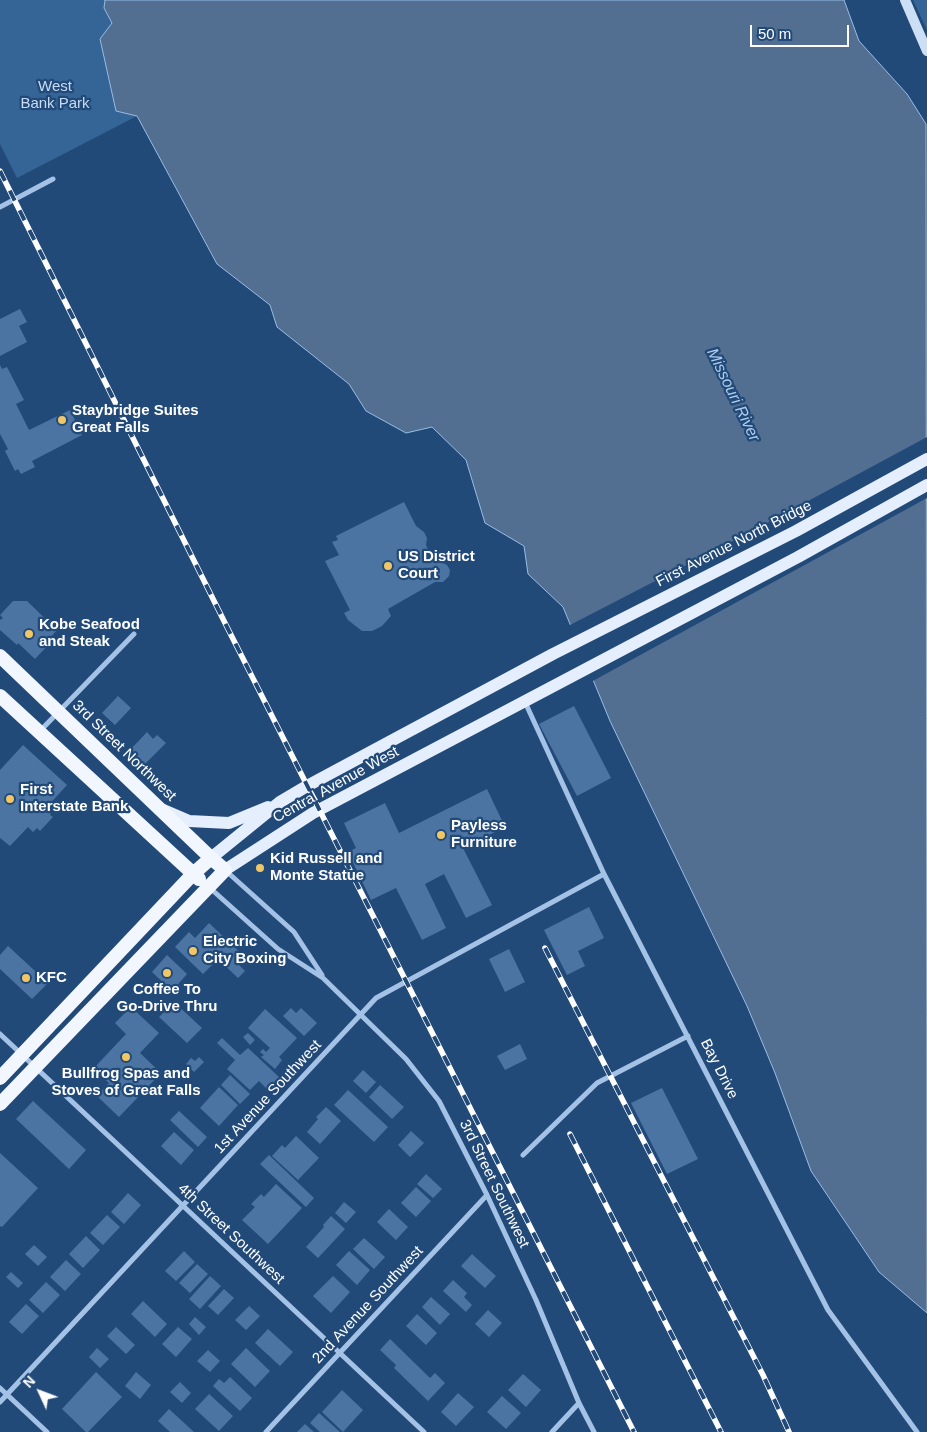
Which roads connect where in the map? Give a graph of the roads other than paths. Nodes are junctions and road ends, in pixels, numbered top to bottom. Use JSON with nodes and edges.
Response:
{"nodes":[{"id":1,"x":905,"y":0,"type":"edge"},
{"id":2,"x":927,"y":51,"type":"edge"},
{"id":3,"x":53,"y":178,"type":"dead end"},
{"id":4,"x":0,"y":207,"type":"edge"},
{"id":5,"x":927,"y":459,"type":"edge"},
{"id":6,"x":927,"y":485,"type":"edge"},
{"id":7,"x":134,"y":634,"type":"dead end"},
{"id":8,"x":553,"y":654,"type":"joint"},
{"id":9,"x":0,"y":656,"type":"edge"},
{"id":10,"x":0,"y":696,"type":"edge"},
{"id":11,"x":525,"y":702,"type":"junction"},
{"id":12,"x":59,"y":712,"type":"junction"},
{"id":13,"x":39,"y":732,"type":"junction"},
{"id":14,"x":280,"y":802,"type":"junction"},
{"id":15,"x":160,"y":809,"type":"junction"},
{"id":16,"x":211,"y":858,"type":"junction"},
{"id":17,"x":225,"y":870,"type":"junction"},
{"id":18,"x":193,"y":874,"type":"junction"},
{"id":19,"x":604,"y":874,"type":"junction"},
{"id":20,"x":208,"y":886,"type":"junction"},
{"id":21,"x":323,"y":978,"type":"junction"},
{"id":22,"x":361,"y":1015,"type":"junction"},
{"id":23,"x":0,"y":1034,"type":"edge"},
{"id":24,"x":688,"y":1036,"type":"junction"},
{"id":25,"x":22,"y":1055,"type":"junction"},
{"id":26,"x":35,"y":1067,"type":"junction"},
{"id":27,"x":0,"y":1078,"type":"edge"},
{"id":28,"x":0,"y":1104,"type":"edge"},
{"id":29,"x":523,"y":1154,"type":"dead end"},
{"id":30,"x":487,"y":1195,"type":"junction"},
{"id":31,"x":183,"y":1206,"type":"junction"},
{"id":32,"x":340,"y":1353,"type":"junction"},
{"id":33,"x":0,"y":1388,"type":"edge"},
{"id":34,"x":7,"y":1394,"type":"junction"},
{"id":35,"x":0,"y":1402,"type":"edge"},
{"id":36,"x":579,"y":1403,"type":"junction"},
{"id":37,"x":47,"y":1432,"type":"edge"},
{"id":38,"x":266,"y":1432,"type":"edge"},
{"id":39,"x":424,"y":1432,"type":"edge"},
{"id":40,"x":552,"y":1432,"type":"edge"},
{"id":41,"x":594,"y":1432,"type":"edge"},
{"id":42,"x":917,"y":1432,"type":"edge"}],
"edges":[{"from":1,"to":2,"type":"main road"},
{"from":3,"to":4,"type":"street"},
{"from":5,"to":8,"type":"main road","name":"First Avenue North Bridge"},
{"from":6,"to":11,"type":"main road","name":"Central Avenue West"},
{"from":7,"to":12,"type":"street"},
{"from":8,"to":14,"type":"main road","name":"Central Avenue West"},
{"from":9,"to":12,"type":"highway","name":"3rd Street Northwest"},
{"from":10,"to":13,"type":"highway"},
{"from":11,"to":17,"type":"main road","name":"Central Avenue West"},
{"from":11,"to":19,"type":"street","name":"Bay Drive"},
{"from":12,"to":13,"type":"street"},
{"from":12,"to":15,"type":"highway","name":"3rd Street Northwest"},
{"from":13,"to":18,"type":"highway"},
{"from":14,"to":15,"type":"main road"},
{"from":14,"to":16,"type":"main road","name":"Central Avenue West"},
{"from":15,"to":16,"type":"highway","name":"3rd Street Northwest"},
{"from":16,"to":17,"type":"highway","name":"3rd Street Northwest"},
{"from":16,"to":18,"type":"highway","name":"Central Avenue West"},
{"from":17,"to":20,"type":"highway","name":"Central Avenue West"},
{"from":17,"to":21,"type":"street","name":"3rd Street Southwest"},
{"from":18,"to":20,"type":"highway"},
{"from":18,"to":25,"type":"highway","name":"Central Avenue West"},
{"from":19,"to":22,"type":"street","name":"1st Avenue Southwest"},
{"from":19,"to":24,"type":"street","name":"Bay Drive"},
{"from":20,"to":21,"type":"street","name":"3rd Street Southwest"},
{"from":20,"to":26,"type":"highway","name":"Central Avenue West"},
{"from":21,"to":22,"type":"street","name":"3rd Street Southwest"},
{"from":22,"to":30,"type":"street","name":"3rd Street Southwest"},
{"from":22,"to":31,"type":"street","name":"1st Avenue Southwest"},
{"from":23,"to":25,"type":"street","name":"4th Street Southwest"},
{"from":24,"to":29,"type":"street"},
{"from":24,"to":42,"type":"street","name":"Bay Drive"},
{"from":25,"to":26,"type":"street","name":"4th Street Southwest"},
{"from":25,"to":27,"type":"highway","name":"Central Avenue West"},
{"from":26,"to":28,"type":"highway","name":"Central Avenue West"},
{"from":26,"to":31,"type":"street","name":"4th Street Southwest"},
{"from":30,"to":32,"type":"street","name":"2nd Avenue Southwest"},
{"from":30,"to":36,"type":"street","name":"3rd Street Southwest"},
{"from":31,"to":32,"type":"street","name":"4th Street Southwest"},
{"from":31,"to":34,"type":"street","name":"1st Avenue Southwest"},
{"from":32,"to":38,"type":"street","name":"2nd Avenue Southwest"},
{"from":32,"to":39,"type":"street","name":"4th Street Southwest"},
{"from":33,"to":34,"type":"street"},
{"from":34,"to":35,"type":"street","name":"1st Avenue Southwest"},
{"from":34,"to":37,"type":"street"},
{"from":36,"to":40,"type":"street"},
{"from":36,"to":41,"type":"street","name":"3rd Street Southwest"}]}
